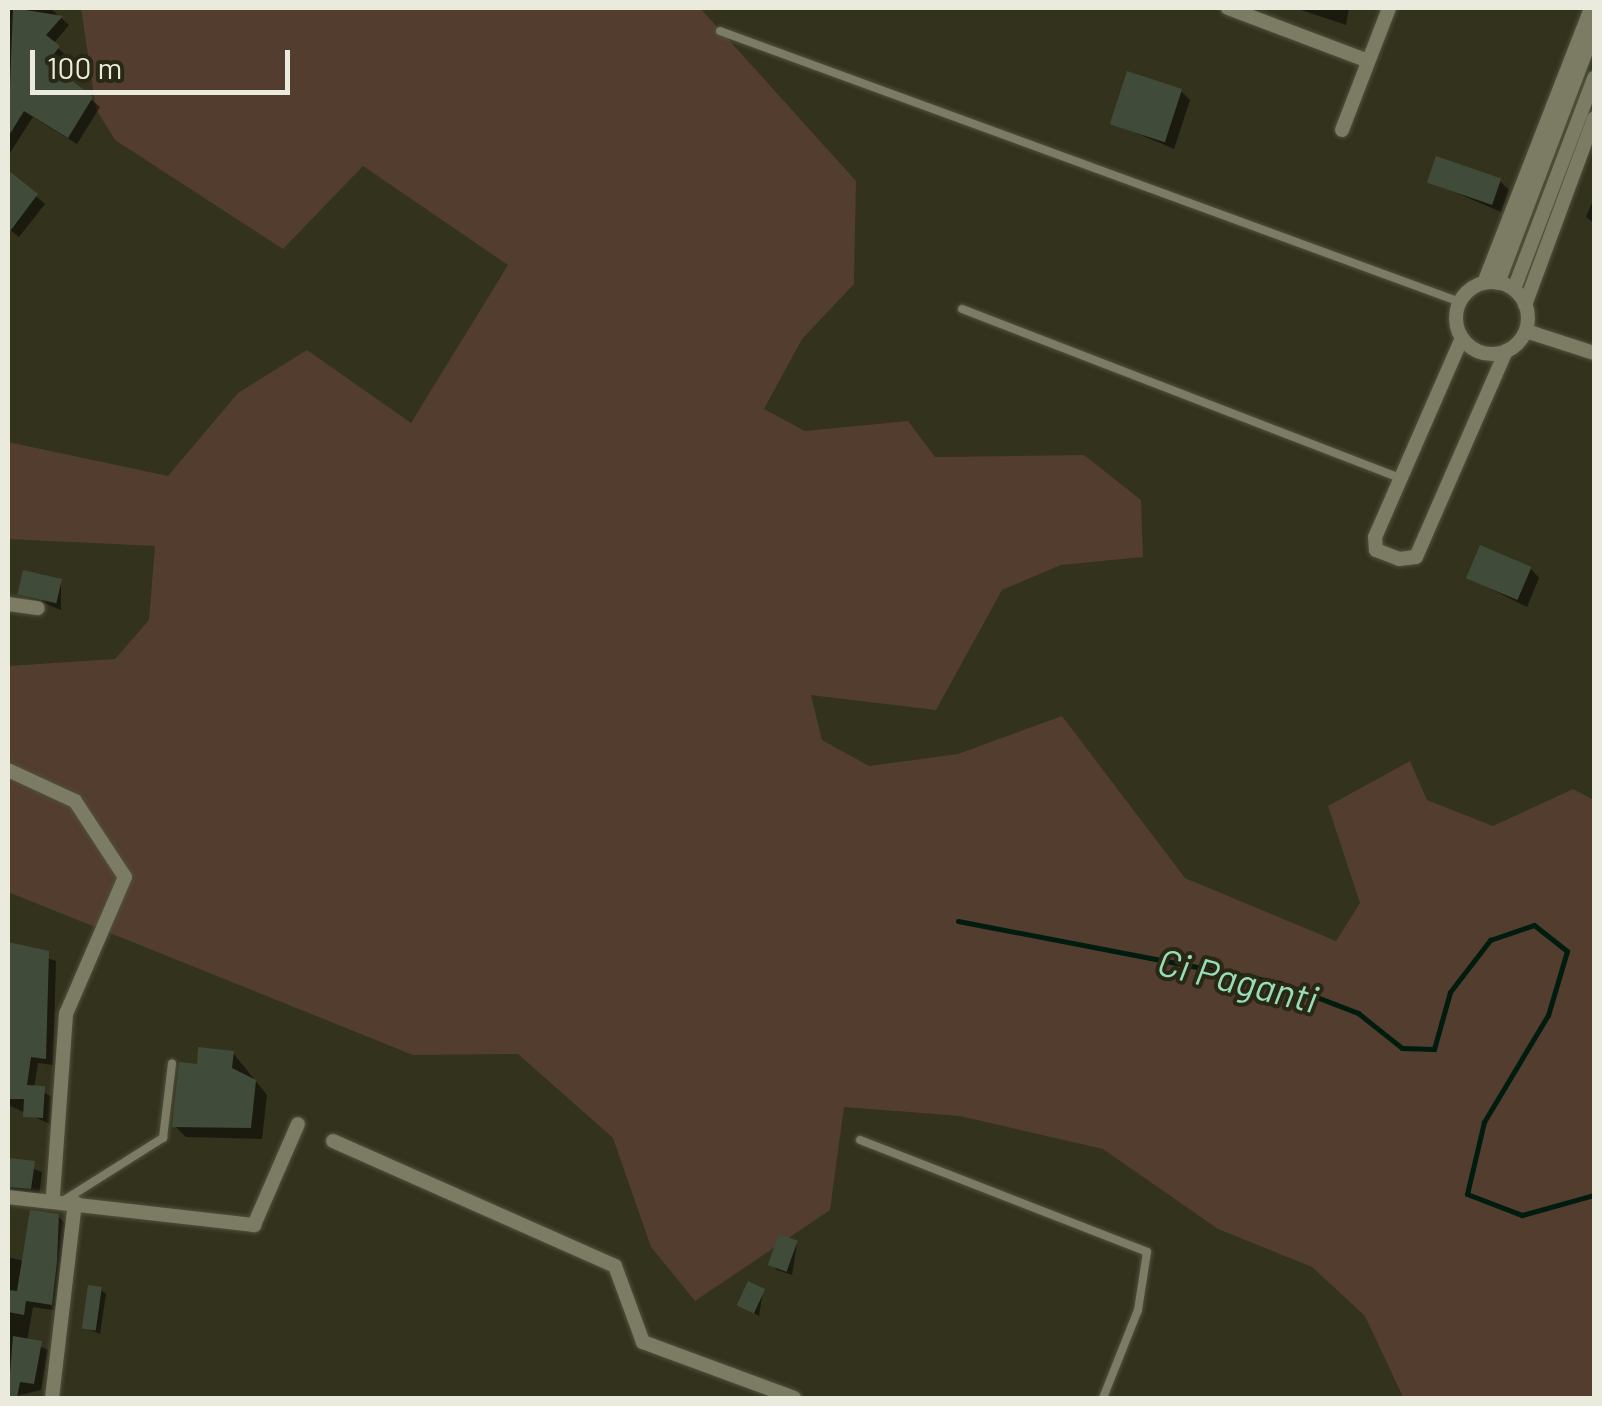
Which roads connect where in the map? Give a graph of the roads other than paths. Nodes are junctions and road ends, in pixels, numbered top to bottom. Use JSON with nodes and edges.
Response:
{"nodes":[{"id":1,"x":1228,"y":8,"type":"edge"},
{"id":2,"x":1389,"y":8,"type":"edge"},
{"id":3,"x":1591,"y":8,"type":"edge"},
{"id":4,"x":720,"y":30,"type":"dead end"},
{"id":5,"x":1594,"y":30,"type":"edge"},
{"id":6,"x":1368,"y":61,"type":"junction"},
{"id":7,"x":1594,"y":78,"type":"edge"},
{"id":8,"x":1594,"y":118,"type":"edge"},
{"id":9,"x":1342,"y":130,"type":"dead end"},
{"id":10,"x":1491,"y":283,"type":"junction"},
{"id":11,"x":1514,"y":289,"type":"junction"},
{"id":12,"x":1460,"y":302,"type":"junction"},
{"id":13,"x":1525,"y":305,"type":"junction"},
{"id":14,"x":962,"y":310,"type":"dead end"},
{"id":15,"x":1526,"y":331,"type":"junction"},
{"id":16,"x":1462,"y":338,"type":"junction"},
{"id":17,"x":1506,"y":351,"type":"junction"},
{"id":18,"x":1594,"y":354,"type":"edge"},
{"id":19,"x":1397,"y":477,"type":"junction"},
{"id":20,"x":8,"y":604,"type":"edge"},
{"id":21,"x":38,"y":608,"type":"dead end"},
{"id":22,"x":8,"y":770,"type":"edge"},
{"id":23,"x":172,"y":1064,"type":"dead end"},
{"id":24,"x":298,"y":1124,"type":"dead end"},
{"id":25,"x":860,"y":1140,"type":"dead end"},
{"id":26,"x":334,"y":1141,"type":"dead end"},
{"id":27,"x":8,"y":1197,"type":"edge"},
{"id":28,"x":65,"y":1199,"type":"junction"},
{"id":29,"x":52,"y":1398,"type":"edge"},
{"id":30,"x":794,"y":1398,"type":"edge"},
{"id":31,"x":1102,"y":1398,"type":"edge"}],
"edges":[{"from":1,"to":6,"type":"street"},
{"from":2,"to":6,"type":"street"},
{"from":3,"to":10,"type":"street"},
{"from":4,"to":12,"type":"lane"},
{"from":5,"to":10,"type":"street"},
{"from":6,"to":9,"type":"street"},
{"from":7,"to":11,"type":"street"},
{"from":8,"to":13,"type":"street"},
{"from":10,"to":11,"type":"street"},
{"from":10,"to":12,"type":"street"},
{"from":11,"to":13,"type":"street"},
{"from":12,"to":16,"type":"street"},
{"from":13,"to":15,"type":"street"},
{"from":14,"to":19,"type":"lane"},
{"from":15,"to":17,"type":"street"},
{"from":15,"to":18,"type":"street"},
{"from":16,"to":17,"type":"street"},
{"from":16,"to":19,"type":"street"},
{"from":17,"to":19,"type":"street"},
{"from":20,"to":21,"type":"street"},
{"from":22,"to":28,"type":"street"},
{"from":23,"to":28,"type":"lane"},
{"from":24,"to":28,"type":"street"},
{"from":25,"to":31,"type":"lane"},
{"from":26,"to":30,"type":"street"},
{"from":27,"to":28,"type":"street"},
{"from":28,"to":29,"type":"street"}]}
